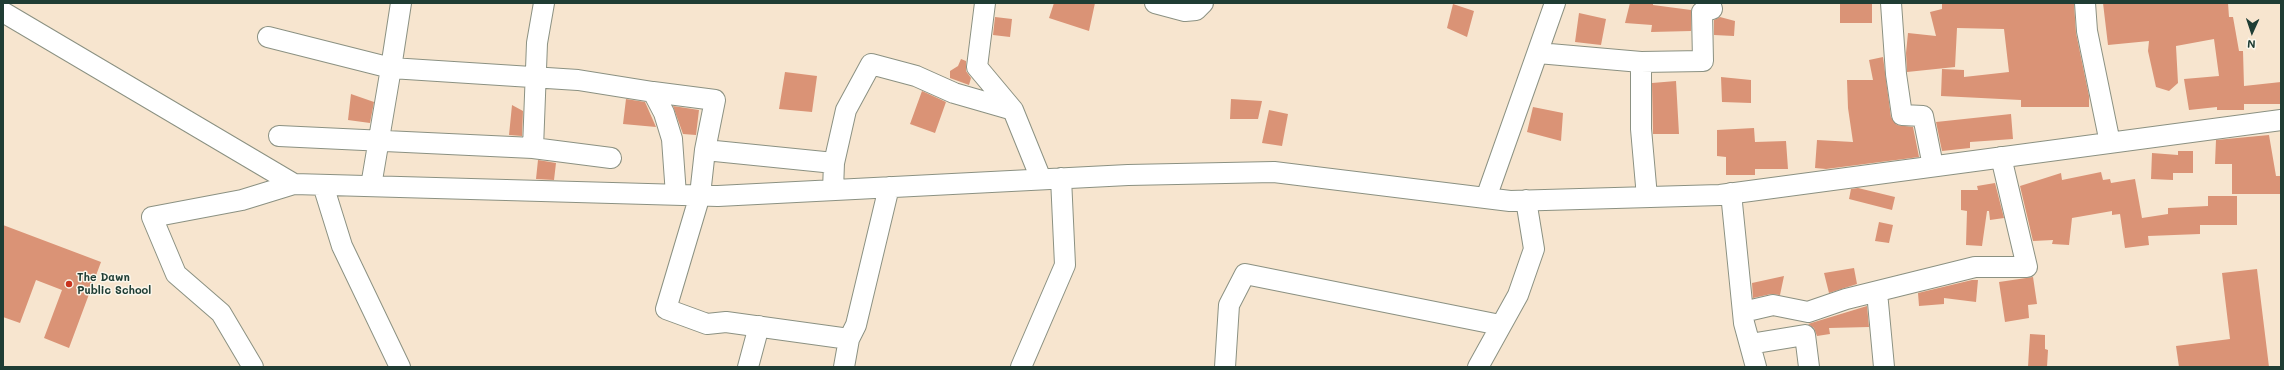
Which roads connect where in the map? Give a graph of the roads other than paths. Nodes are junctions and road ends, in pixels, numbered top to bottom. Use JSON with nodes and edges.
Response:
{"nodes":[{"id":1,"x":401,"y":3,"type":"edge"},
{"id":2,"x":544,"y":3,"type":"edge"},
{"id":3,"x":985,"y":3,"type":"edge"},
{"id":4,"x":1155,"y":3,"type":"edge"},
{"id":5,"x":1203,"y":3,"type":"edge"},
{"id":6,"x":1555,"y":3,"type":"edge"},
{"id":7,"x":1710,"y":3,"type":"edge"},
{"id":8,"x":1891,"y":3,"type":"edge"},
{"id":9,"x":2085,"y":3,"type":"edge"},
{"id":10,"x":3,"y":12,"type":"edge"},
{"id":11,"x":268,"y":37,"type":"dead end"},
{"id":12,"x":1538,"y":53,"type":"junction"},
{"id":13,"x":1641,"y":62,"type":"junction"},
{"id":14,"x":391,"y":68,"type":"junction"},
{"id":15,"x":535,"y":78,"type":"junction"},
{"id":16,"x":653,"y":92,"type":"junction"},
{"id":17,"x":1013,"y":110,"type":"junction"},
{"id":18,"x":2281,"y":120,"type":"edge"},
{"id":19,"x":279,"y":136,"type":"dead end"},
{"id":20,"x":379,"y":141,"type":"junction"},
{"id":21,"x":2110,"y":143,"type":"junction"},
{"id":22,"x":533,"y":148,"type":"junction"},
{"id":23,"x":705,"y":150,"type":"junction"},
{"id":24,"x":2001,"y":157,"type":"junction"},
{"id":25,"x":611,"y":158,"type":"dead end"},
{"id":26,"x":834,"y":163,"type":"junction"},
{"id":27,"x":1933,"y":166,"type":"junction"},
{"id":28,"x":1051,"y":178,"type":"junction"},
{"id":29,"x":294,"y":184,"type":"junction"},
{"id":30,"x":323,"y":185,"type":"junction"},
{"id":31,"x":371,"y":186,"type":"junction"},
{"id":32,"x":889,"y":187,"type":"junction"},
{"id":33,"x":833,"y":190,"type":"junction"},
{"id":34,"x":1731,"y":193,"type":"junction"},
{"id":35,"x":676,"y":195,"type":"junction"},
{"id":36,"x":700,"y":195,"type":"junction"},
{"id":37,"x":1647,"y":197,"type":"junction"},
{"id":38,"x":1486,"y":198,"type":"junction"},
{"id":39,"x":1526,"y":200,"type":"junction"},
{"id":40,"x":1877,"y":292,"type":"junction"},
{"id":41,"x":1743,"y":312,"type":"junction"},
{"id":42,"x":759,"y":326,"type":"junction"},
{"id":43,"x":1500,"y":326,"type":"junction"},
{"id":44,"x":849,"y":339,"type":"junction"},
{"id":45,"x":1750,"y":344,"type":"junction"},
{"id":46,"x":253,"y":367,"type":"edge"},
{"id":47,"x":400,"y":367,"type":"edge"},
{"id":48,"x":748,"y":367,"type":"edge"},
{"id":49,"x":844,"y":367,"type":"edge"},
{"id":50,"x":1021,"y":367,"type":"edge"},
{"id":51,"x":1225,"y":367,"type":"edge"},
{"id":52,"x":1478,"y":367,"type":"edge"},
{"id":53,"x":1756,"y":367,"type":"edge"},
{"id":54,"x":1809,"y":367,"type":"edge"},
{"id":55,"x":1884,"y":367,"type":"edge"}],
"edges":[{"from":1,"to":14,"type":"street"},
{"from":2,"to":15,"type":"street"},
{"from":3,"to":17,"type":"street"},
{"from":4,"to":5,"type":"street"},
{"from":6,"to":12,"type":"street"},
{"from":7,"to":13,"type":"street"},
{"from":8,"to":27,"type":"street"},
{"from":9,"to":21,"type":"street"},
{"from":10,"to":29,"type":"street"},
{"from":11,"to":14,"type":"street"},
{"from":12,"to":13,"type":"street"},
{"from":12,"to":38,"type":"street"},
{"from":13,"to":37,"type":"street"},
{"from":14,"to":15,"type":"street"},
{"from":14,"to":20,"type":"street"},
{"from":15,"to":16,"type":"street"},
{"from":15,"to":22,"type":"street"},
{"from":16,"to":23,"type":"street"},
{"from":16,"to":35,"type":"street"},
{"from":17,"to":26,"type":"street"},
{"from":17,"to":28,"type":"street"},
{"from":18,"to":21,"type":"street"},
{"from":19,"to":20,"type":"street"},
{"from":20,"to":22,"type":"street"},
{"from":20,"to":31,"type":"street"},
{"from":21,"to":24,"type":"street"},
{"from":22,"to":25,"type":"street"},
{"from":23,"to":26,"type":"street"},
{"from":23,"to":36,"type":"street"},
{"from":24,"to":27,"type":"street"},
{"from":24,"to":40,"type":"street"},
{"from":26,"to":33,"type":"street"},
{"from":27,"to":34,"type":"street"},
{"from":28,"to":32,"type":"street"},
{"from":28,"to":38,"type":"street"},
{"from":28,"to":50,"type":"street"},
{"from":29,"to":30,"type":"street"},
{"from":29,"to":46,"type":"street"},
{"from":30,"to":31,"type":"street"},
{"from":30,"to":47,"type":"street"},
{"from":31,"to":35,"type":"street"},
{"from":32,"to":33,"type":"street"},
{"from":32,"to":44,"type":"street"},
{"from":33,"to":36,"type":"street"},
{"from":34,"to":37,"type":"street"},
{"from":34,"to":41,"type":"street"},
{"from":35,"to":36,"type":"street"},
{"from":36,"to":42,"type":"street"},
{"from":37,"to":39,"type":"street"},
{"from":38,"to":39,"type":"street"},
{"from":39,"to":43,"type":"street"},
{"from":40,"to":41,"type":"street"},
{"from":40,"to":55,"type":"street"},
{"from":41,"to":45,"type":"street"},
{"from":42,"to":44,"type":"street"},
{"from":42,"to":48,"type":"street"},
{"from":43,"to":51,"type":"street"},
{"from":43,"to":52,"type":"street"},
{"from":44,"to":49,"type":"street"},
{"from":45,"to":53,"type":"street"},
{"from":45,"to":54,"type":"street"}]}
